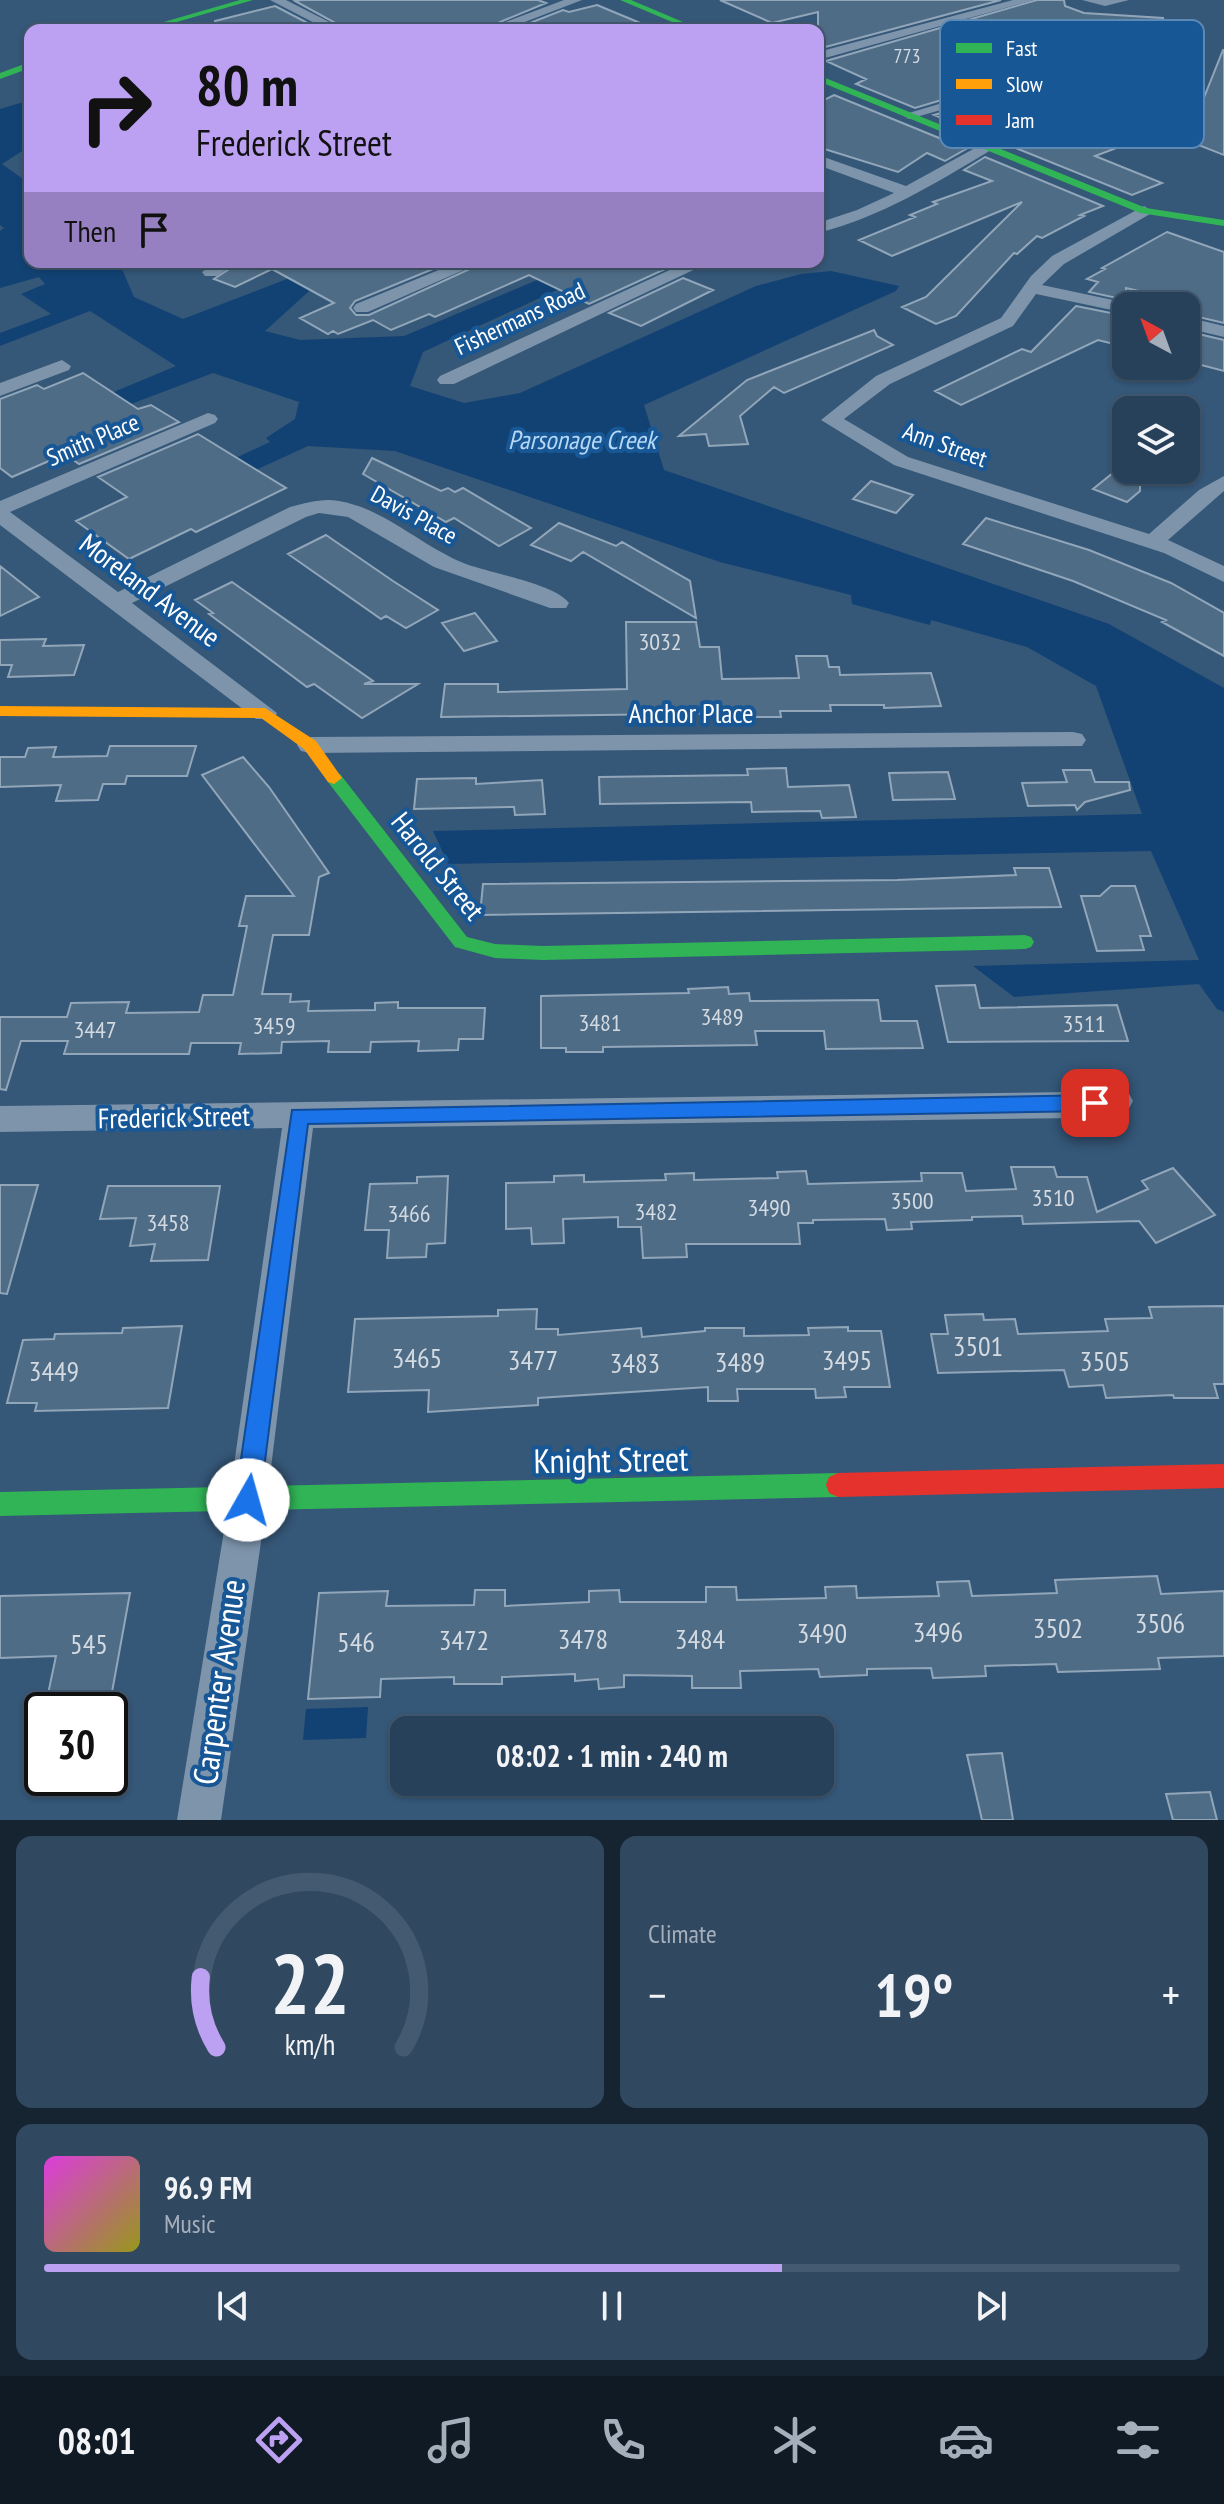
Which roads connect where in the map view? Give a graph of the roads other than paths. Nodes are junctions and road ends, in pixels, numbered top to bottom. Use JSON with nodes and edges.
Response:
{"nodes":[{"id":1,"x":249,"y":0,"type":"edge"},
{"id":2,"x":276,"y":0,"type":"edge"},
{"id":3,"x":576,"y":0,"type":"edge"},
{"id":4,"x":624,"y":0,"type":"edge"},
{"id":5,"x":1028,"y":0,"type":"edge"},
{"id":6,"x":1088,"y":0,"type":"edge"},
{"id":7,"x":1123,"y":0,"type":"edge"},
{"id":8,"x":953,"y":20,"type":"edge"},
{"id":9,"x":940,"y":23,"type":"edge"},
{"id":10,"x":162,"y":24,"type":"edge"},
{"id":11,"x":326,"y":24,"type":"edge"},
{"id":12,"x":508,"y":24,"type":"edge"},
{"id":13,"x":683,"y":24,"type":"edge"},
{"id":14,"x":824,"y":54,"type":"edge"},
{"id":15,"x":24,"y":67,"type":"edge"},
{"id":16,"x":0,"y":76,"type":"edge"},
{"id":17,"x":824,"y":82,"type":"edge"},
{"id":18,"x":940,"y":106,"type":"edge"},
{"id":19,"x":909,"y":115,"type":"junction"},
{"id":20,"x":940,"y":128,"type":"edge"},
{"id":21,"x":984,"y":148,"type":"edge"},
{"id":22,"x":988,"y":148,"type":"edge"},
{"id":23,"x":824,"y":162,"type":"edge"},
{"id":24,"x":907,"y":192,"type":"junction"},
{"id":25,"x":1144,"y":211,"type":"junction"},
{"id":26,"x":1224,"y":223,"type":"edge"},
{"id":27,"x":824,"y":226,"type":"edge"},
{"id":28,"x":218,"y":268,"type":"edge"},
{"id":29,"x":459,"y":268,"type":"edge"},
{"id":30,"x":688,"y":268,"type":"edge"},
{"id":31,"x":211,"y":272,"type":"dead end"},
{"id":32,"x":1033,"y":288,"type":"junction"},
{"id":33,"x":1112,"y":305,"type":"edge"},
{"id":34,"x":362,"y":308,"type":"dead end"},
{"id":35,"x":1200,"y":326,"type":"edge"},
{"id":36,"x":1224,"y":332,"type":"edge"},
{"id":37,"x":62,"y":366,"type":"dead end"},
{"id":38,"x":447,"y":380,"type":"dead end"},
{"id":39,"x":0,"y":390,"type":"edge"},
{"id":40,"x":208,"y":419,"type":"dead end"},
{"id":41,"x":1224,"y":482,"type":"edge"},
{"id":42,"x":0,"y":509,"type":"edge"},
{"id":43,"x":0,"y":515,"type":"edge"},
{"id":44,"x":1152,"y":543,"type":"junction"},
{"id":45,"x":1224,"y":575,"type":"edge"},
{"id":46,"x":116,"y":602,"type":"junction"},
{"id":47,"x":558,"y":603,"type":"dead end"},
{"id":48,"x":0,"y":711,"type":"edge"},
{"id":49,"x":265,"y":713,"type":"junction"},
{"id":50,"x":1073,"y":740,"type":"dead end"},
{"id":51,"x":310,"y":745,"type":"junction"},
{"id":52,"x":1025,"y":942,"type":"dead end"},
{"id":53,"x":1117,"y":1101,"type":"dead end"},
{"id":54,"x":299,"y":1116,"type":"junction"},
{"id":55,"x":0,"y":1119,"type":"edge"},
{"id":56,"x":1224,"y":1476,"type":"edge"},
{"id":57,"x":248,"y":1500,"type":"junction"},
{"id":58,"x":0,"y":1504,"type":"edge"},
{"id":59,"x":199,"y":1820,"type":"edge"}],
"edges":[{"from":1,"to":10,"type":"street"},
{"from":2,"to":11,"type":"street"},
{"from":3,"to":12,"type":"street"},
{"from":4,"to":13,"type":"street"},
{"from":5,"to":8,"type":"street"},
{"from":6,"to":7,"type":"street"},
{"from":9,"to":14,"type":"street"},
{"from":15,"to":16,"type":"street"},
{"from":17,"to":19,"type":"street"},
{"from":18,"to":19,"type":"street"},
{"from":19,"to":20,"type":"street"},
{"from":21,"to":24,"type":"street"},
{"from":22,"to":25,"type":"street"},
{"from":23,"to":24,"type":"street"},
{"from":24,"to":27,"type":"street"},
{"from":25,"to":26,"type":"street"},
{"from":25,"to":32,"type":"street","name":"Ann Street"},
{"from":28,"to":31,"type":"street"},
{"from":29,"to":34,"type":"street"},
{"from":30,"to":38,"type":"street","name":"Fishermans Road"},
{"from":32,"to":33,"type":"street"},
{"from":32,"to":44,"type":"street","name":"Ann Street"},
{"from":35,"to":36,"type":"street"},
{"from":37,"to":39,"type":"street"},
{"from":40,"to":42,"type":"street","name":"Smith Place"},
{"from":41,"to":44,"type":"street"},
{"from":43,"to":46,"type":"street","name":"Moreland Avenue"},
{"from":44,"to":45,"type":"street","name":"Ann Street"},
{"from":46,"to":47,"type":"street","name":"Davis Place"},
{"from":46,"to":49,"type":"street","name":"Moreland Avenue"},
{"from":48,"to":49,"type":"street"},
{"from":49,"to":51,"type":"street","name":"Harold Street"},
{"from":50,"to":51,"type":"street","name":"Anchor Place"},
{"from":51,"to":52,"type":"street","name":"Harold Street"},
{"from":53,"to":54,"type":"street","name":"Frederick Street"},
{"from":54,"to":55,"type":"street","name":"Frederick Street"},
{"from":54,"to":57,"type":"street","name":"Carpenter Avenue"},
{"from":56,"to":57,"type":"street","name":"Knight Street"},
{"from":57,"to":58,"type":"street","name":"Knight Street"},
{"from":57,"to":59,"type":"street","name":"Carpenter Avenue"}]}
